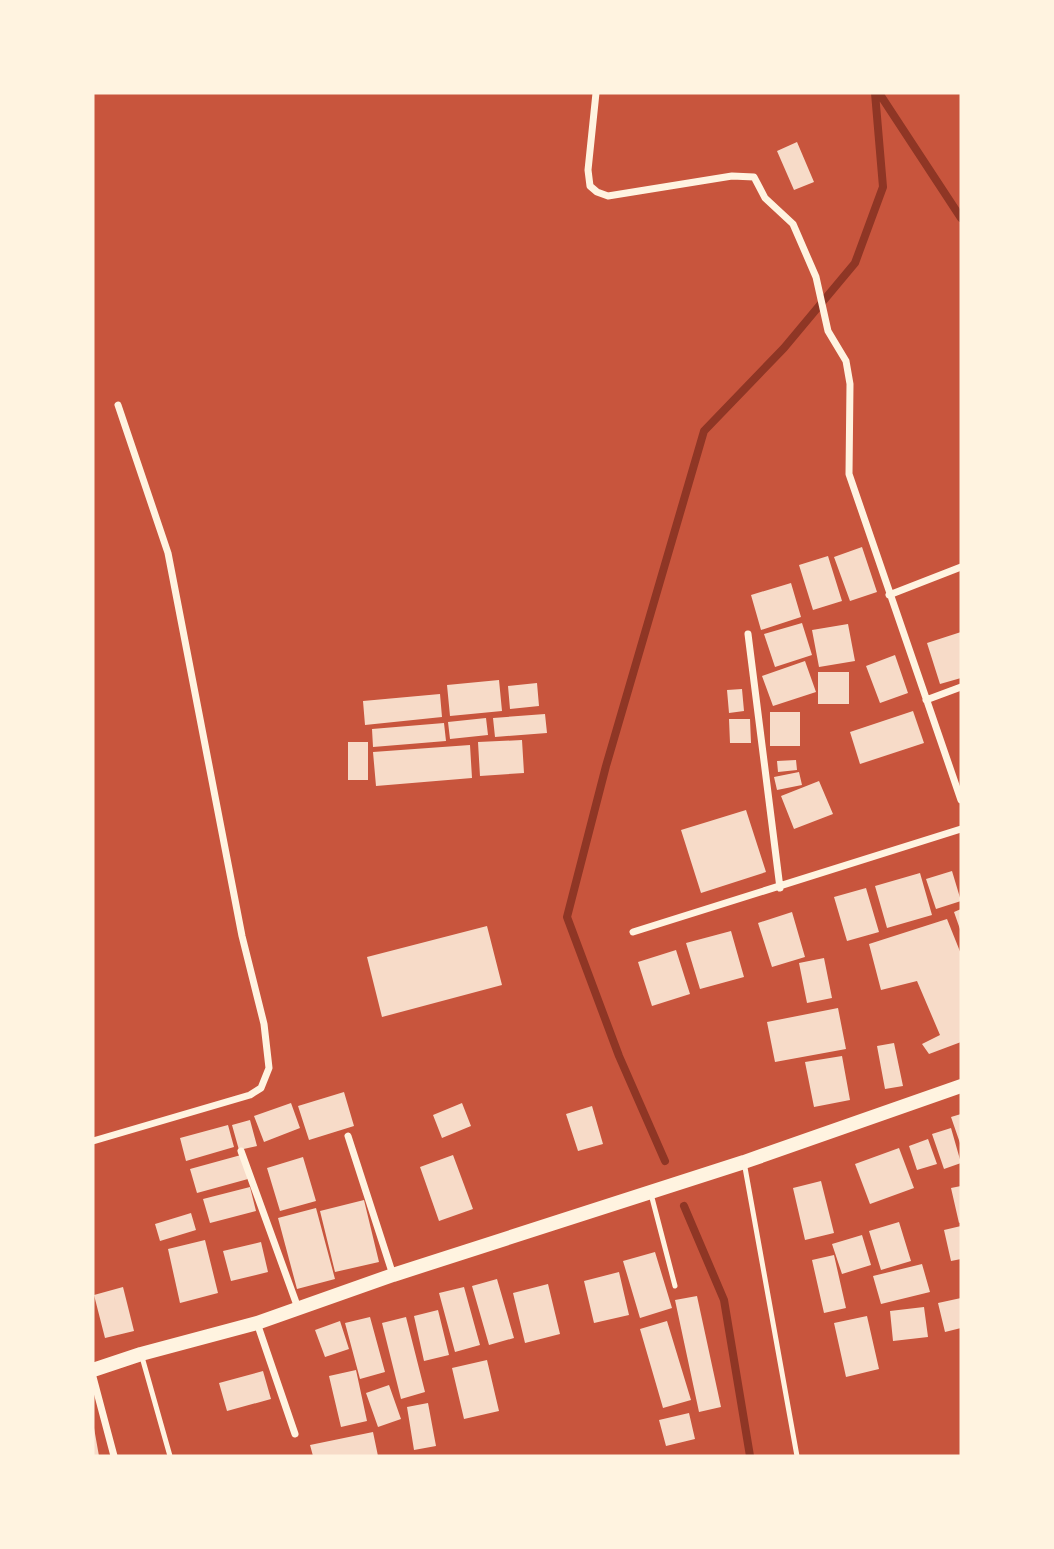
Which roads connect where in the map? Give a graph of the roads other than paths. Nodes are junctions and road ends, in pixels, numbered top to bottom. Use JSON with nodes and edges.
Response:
{"nodes":[{"id":1,"x":596,"y":93,"type":"edge"},
{"id":2,"x":118,"y":405,"type":"dead end"},
{"id":3,"x":961,"y":567,"type":"edge"},
{"id":4,"x":889,"y":595,"type":"junction"},
{"id":5,"x":748,"y":634,"type":"dead end"},
{"id":6,"x":961,"y":688,"type":"edge"},
{"id":7,"x":926,"y":699,"type":"junction"},
{"id":8,"x":961,"y":800,"type":"edge"},
{"id":9,"x":961,"y":829,"type":"edge"},
{"id":10,"x":780,"y":888,"type":"junction"},
{"id":11,"x":633,"y":932,"type":"dead end"},
{"id":12,"x":961,"y":1086,"type":"edge"},
{"id":13,"x":348,"y":1136,"type":"dead end"},
{"id":14,"x":93,"y":1141,"type":"edge"},
{"id":15,"x":241,"y":1151,"type":"dead end"},
{"id":16,"x":744,"y":1162,"type":"junction"},
{"id":17,"x":650,"y":1191,"type":"junction"},
{"id":18,"x":393,"y":1275,"type":"junction"},
{"id":19,"x":675,"y":1286,"type":"dead end"},
{"id":20,"x":298,"y":1309,"type":"junction"},
{"id":21,"x":257,"y":1323,"type":"junction"},
{"id":22,"x":141,"y":1354,"type":"junction"},
{"id":23,"x":93,"y":1370,"type":"edge"},
{"id":24,"x":93,"y":1377,"type":"edge"},
{"id":25,"x":295,"y":1434,"type":"dead end"},
{"id":26,"x":114,"y":1456,"type":"edge"},
{"id":27,"x":170,"y":1456,"type":"edge"},
{"id":28,"x":797,"y":1456,"type":"edge"}],
"edges":[{"from":1,"to":4,"type":"street"},
{"from":2,"to":14,"type":"street"},
{"from":3,"to":4,"type":"street"},
{"from":4,"to":7,"type":"street"},
{"from":5,"to":10,"type":"street"},
{"from":6,"to":7,"type":"street"},
{"from":7,"to":8,"type":"street"},
{"from":9,"to":10,"type":"street"},
{"from":10,"to":11,"type":"street"},
{"from":12,"to":16,"type":"main road"},
{"from":13,"to":18,"type":"street"},
{"from":15,"to":20,"type":"street"},
{"from":16,"to":17,"type":"main road"},
{"from":16,"to":28,"type":"lane"},
{"from":17,"to":18,"type":"main road"},
{"from":17,"to":19,"type":"lane"},
{"from":18,"to":20,"type":"main road"},
{"from":20,"to":21,"type":"main road"},
{"from":21,"to":22,"type":"main road"},
{"from":21,"to":25,"type":"street"},
{"from":22,"to":23,"type":"main road"},
{"from":22,"to":27,"type":"lane"},
{"from":24,"to":26,"type":"street"}]}
